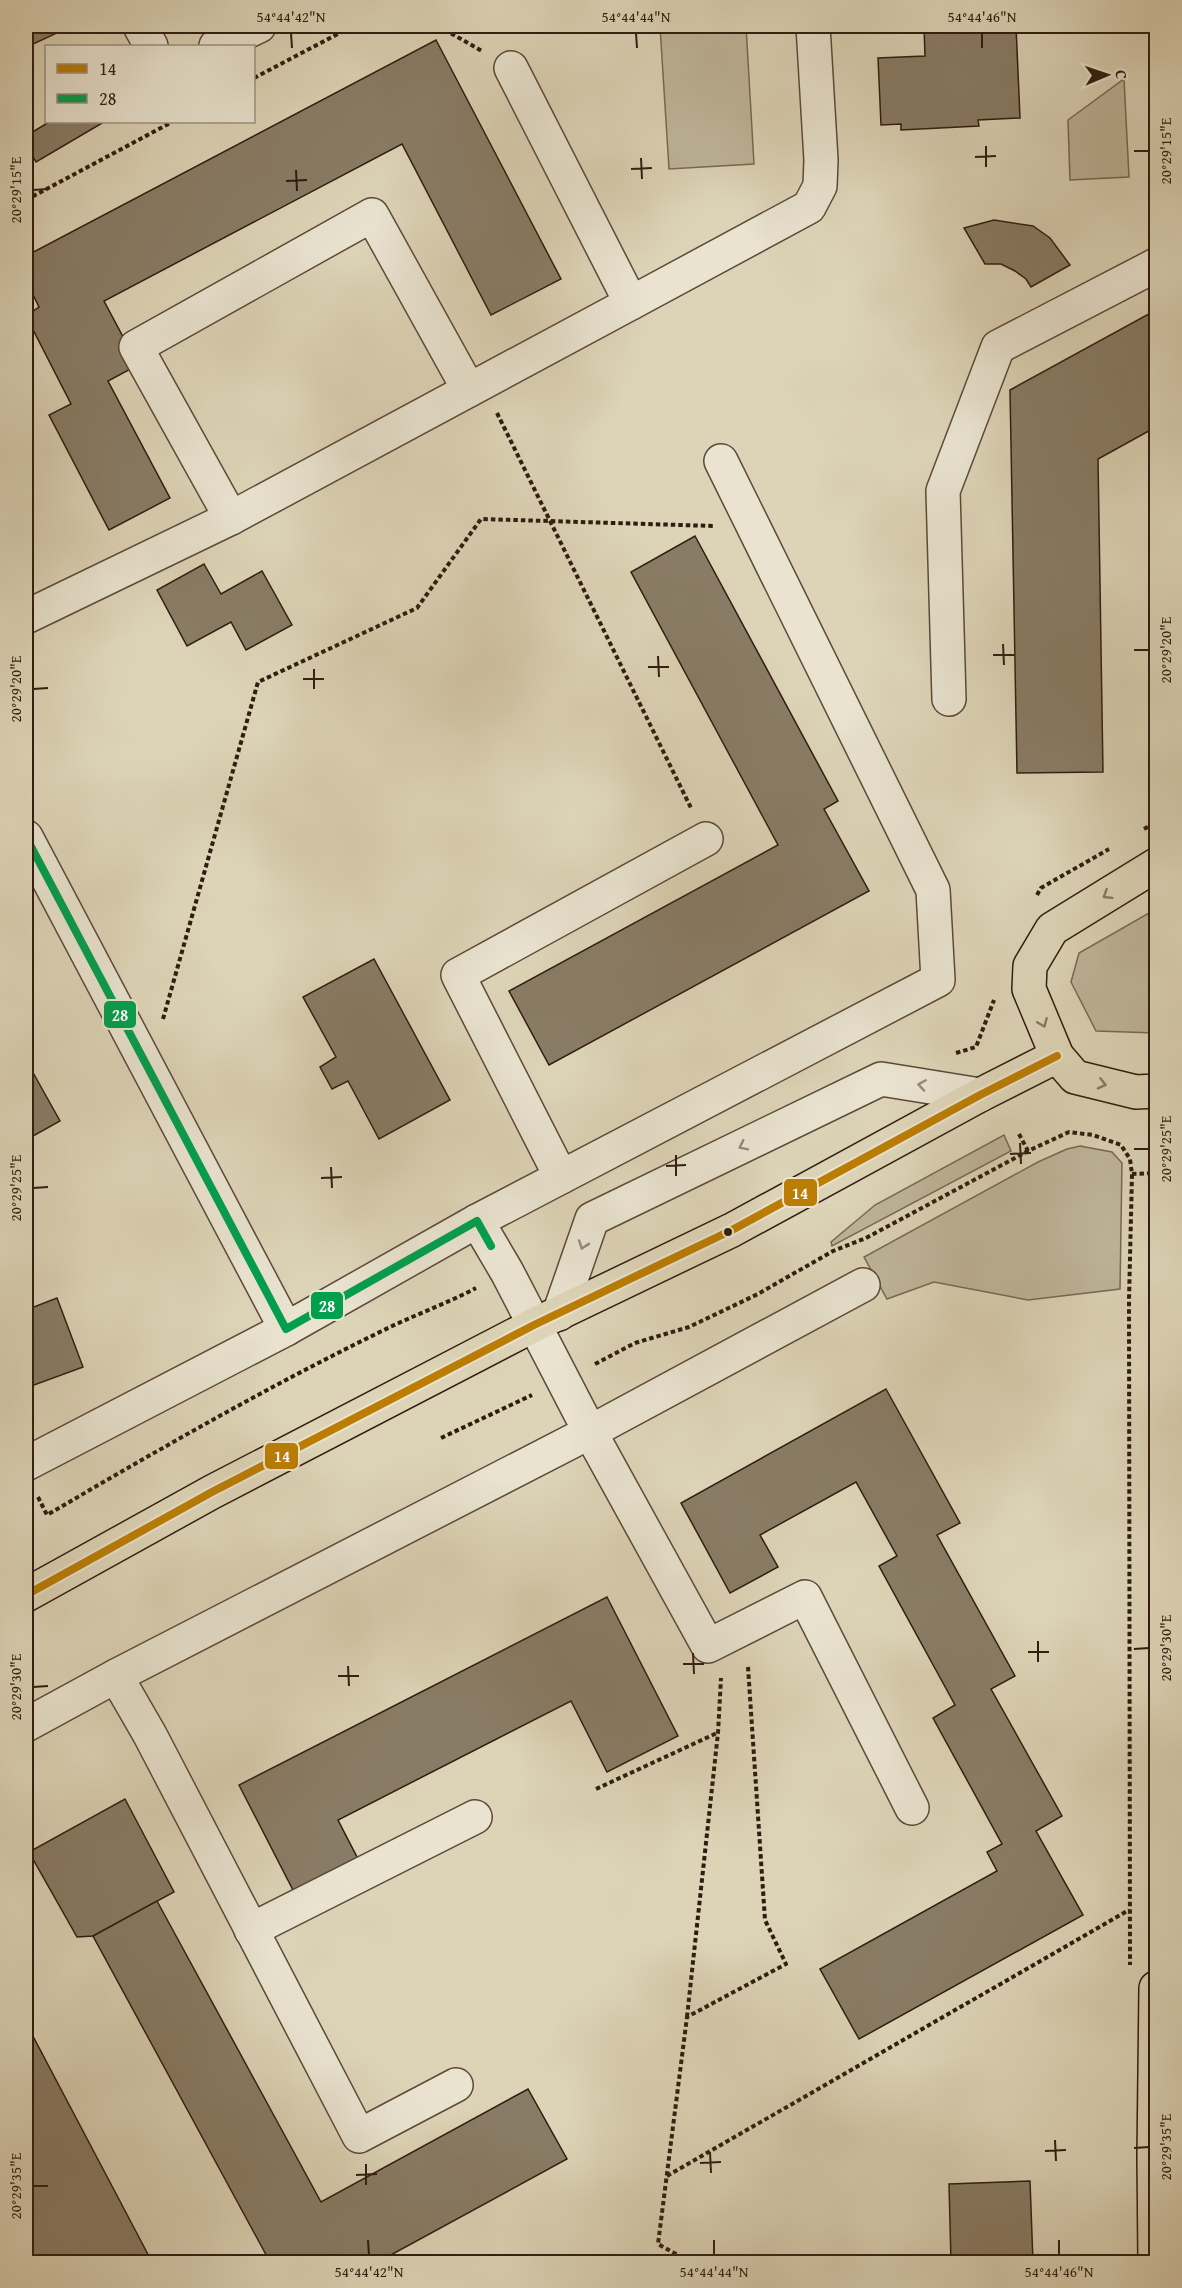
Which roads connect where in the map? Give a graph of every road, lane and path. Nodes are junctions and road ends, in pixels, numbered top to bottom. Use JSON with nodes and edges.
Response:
{"nodes":[{"id":1,"x":140,"y":26,"type":"edge"},
{"id":2,"x":258,"y":26,"type":"edge"},
{"id":3,"x":352,"y":26,"type":"edge"},
{"id":4,"x":438,"y":26,"type":"edge"},
{"id":5,"x":813,"y":26,"type":"edge"},
{"id":6,"x":150,"y":45,"type":"edge"},
{"id":7,"x":218,"y":45,"type":"edge"},
{"id":8,"x":511,"y":68,"type":"joint"},
{"id":9,"x":255,"y":77,"type":"edge"},
{"id":10,"x":170,"y":123,"type":"edge"},
{"id":11,"x":26,"y":200,"type":"edge"},
{"id":12,"x":1156,"y":265,"type":"edge"},
{"id":13,"x":631,"y":303,"type":"junction"},
{"id":14,"x":476,"y":387,"type":"junction"},
{"id":15,"x":721,"y":461,"type":"dead end"},
{"id":16,"x":231,"y":518,"type":"junction"},
{"id":17,"x":549,"y":519,"type":"junction"},
{"id":18,"x":754,"y":527,"type":"junction"},
{"id":19,"x":26,"y":617,"type":"edge"},
{"id":20,"x":949,"y":699,"type":"dead end"},
{"id":21,"x":26,"y":837,"type":"edge"},
{"id":22,"x":706,"y":838,"type":"joint"},
{"id":23,"x":1156,"y":865,"type":"edge"},
{"id":24,"x":1057,"y":1056,"type":"junction"},
{"id":25,"x":149,"y":1070,"type":"junction"},
{"id":26,"x":1156,"y":1091,"type":"edge"},
{"id":27,"x":980,"y":1095,"type":"junction"},
{"id":28,"x":1019,"y":1134,"type":"dead end"},
{"id":29,"x":1028,"y":1151,"type":"junction"},
{"id":30,"x":1156,"y":1173,"type":"edge"},
{"id":31,"x":1132,"y":1174,"type":"junction"},
{"id":32,"x":561,"y":1178,"type":"junction"},
{"id":33,"x":477,"y":1221,"type":"junction"},
{"id":34,"x":863,"y":1285,"type":"dead end"},
{"id":35,"x":547,"y":1320,"type":"junction"},
{"id":36,"x":286,"y":1329,"type":"junction"},
{"id":37,"x":563,"y":1379,"type":"junction"},
{"id":38,"x":590,"y":1432,"type":"junction"},
{"id":39,"x":441,"y":1438,"type":"dead end"},
{"id":40,"x":26,"y":1464,"type":"edge"},
{"id":41,"x":26,"y":1595,"type":"edge"},
{"id":42,"x":734,"y":1633,"type":"junction"},
{"id":43,"x":116,"y":1676,"type":"junction"},
{"id":44,"x":26,"y":1725,"type":"edge"},
{"id":45,"x":718,"y":1733,"type":"junction"},
{"id":46,"x":596,"y":1789,"type":"dead end"},
{"id":47,"x":912,"y":1808,"type":"dead end"},
{"id":48,"x":475,"y":1817,"type":"dead end"},
{"id":49,"x":1129,"y":1910,"type":"junction"},
{"id":50,"x":251,"y":1930,"type":"junction"},
{"id":51,"x":1143,"y":1980,"type":"edge"},
{"id":52,"x":687,"y":2017,"type":"junction"},
{"id":53,"x":456,"y":2085,"type":"dead end"},
{"id":54,"x":666,"y":2176,"type":"junction"},
{"id":55,"x":757,"y":2262,"type":"edge"},
{"id":56,"x":1155,"y":2262,"type":"edge"}],
"edges":[{"from":1,"to":6,"type":"street"},
{"from":2,"to":7,"type":"street"},
{"from":3,"to":9,"type":"path"},
{"from":4,"to":8,"type":"path"},
{"from":5,"to":13,"type":"street"},
{"from":8,"to":13,"type":"street"},
{"from":10,"to":11,"type":"path"},
{"from":12,"to":20,"type":"street"},
{"from":13,"to":14,"type":"street"},
{"from":14,"to":16,"type":"street"},
{"from":14,"to":16,"type":"street"},
{"from":14,"to":17,"type":"path"},
{"from":15,"to":18,"type":"street"},
{"from":16,"to":19,"type":"street"},
{"from":17,"to":18,"type":"path"},
{"from":17,"to":22,"type":"path"},
{"from":17,"to":25,"type":"path"},
{"from":18,"to":32,"type":"street"},
{"from":21,"to":25,"type":"street"},
{"from":22,"to":32,"type":"street"},
{"from":23,"to":24,"type":"main road","one_way":true},
{"from":24,"to":26,"type":"main road","one_way":true},
{"from":24,"to":27,"type":"main road"},
{"from":25,"to":36,"type":"street"},
{"from":27,"to":35,"type":"main road"},
{"from":27,"to":35,"type":"street","one_way":true},
{"from":28,"to":29,"type":"path"},
{"from":29,"to":31,"type":"path"},
{"from":29,"to":37,"type":"path"},
{"from":30,"to":31,"type":"path"},
{"from":31,"to":49,"type":"path"},
{"from":32,"to":33,"type":"street"},
{"from":33,"to":35,"type":"street"},
{"from":33,"to":36,"type":"street"},
{"from":34,"to":38,"type":"street"},
{"from":35,"to":37,"type":"street"},
{"from":35,"to":41,"type":"main road"},
{"from":36,"to":40,"type":"street"},
{"from":37,"to":38,"type":"street"},
{"from":37,"to":39,"type":"path"},
{"from":38,"to":42,"type":"street"},
{"from":38,"to":43,"type":"street"},
{"from":42,"to":45,"type":"path"},
{"from":42,"to":47,"type":"street"},
{"from":42,"to":52,"type":"path"},
{"from":43,"to":44,"type":"street"},
{"from":43,"to":50,"type":"street"},
{"from":45,"to":46,"type":"path"},
{"from":45,"to":52,"type":"path"},
{"from":48,"to":50,"type":"street"},
{"from":49,"to":51,"type":"path"},
{"from":49,"to":54,"type":"path"},
{"from":50,"to":53,"type":"street"},
{"from":51,"to":56,"type":"main road"},
{"from":52,"to":54,"type":"path"},
{"from":54,"to":55,"type":"path"}]}
